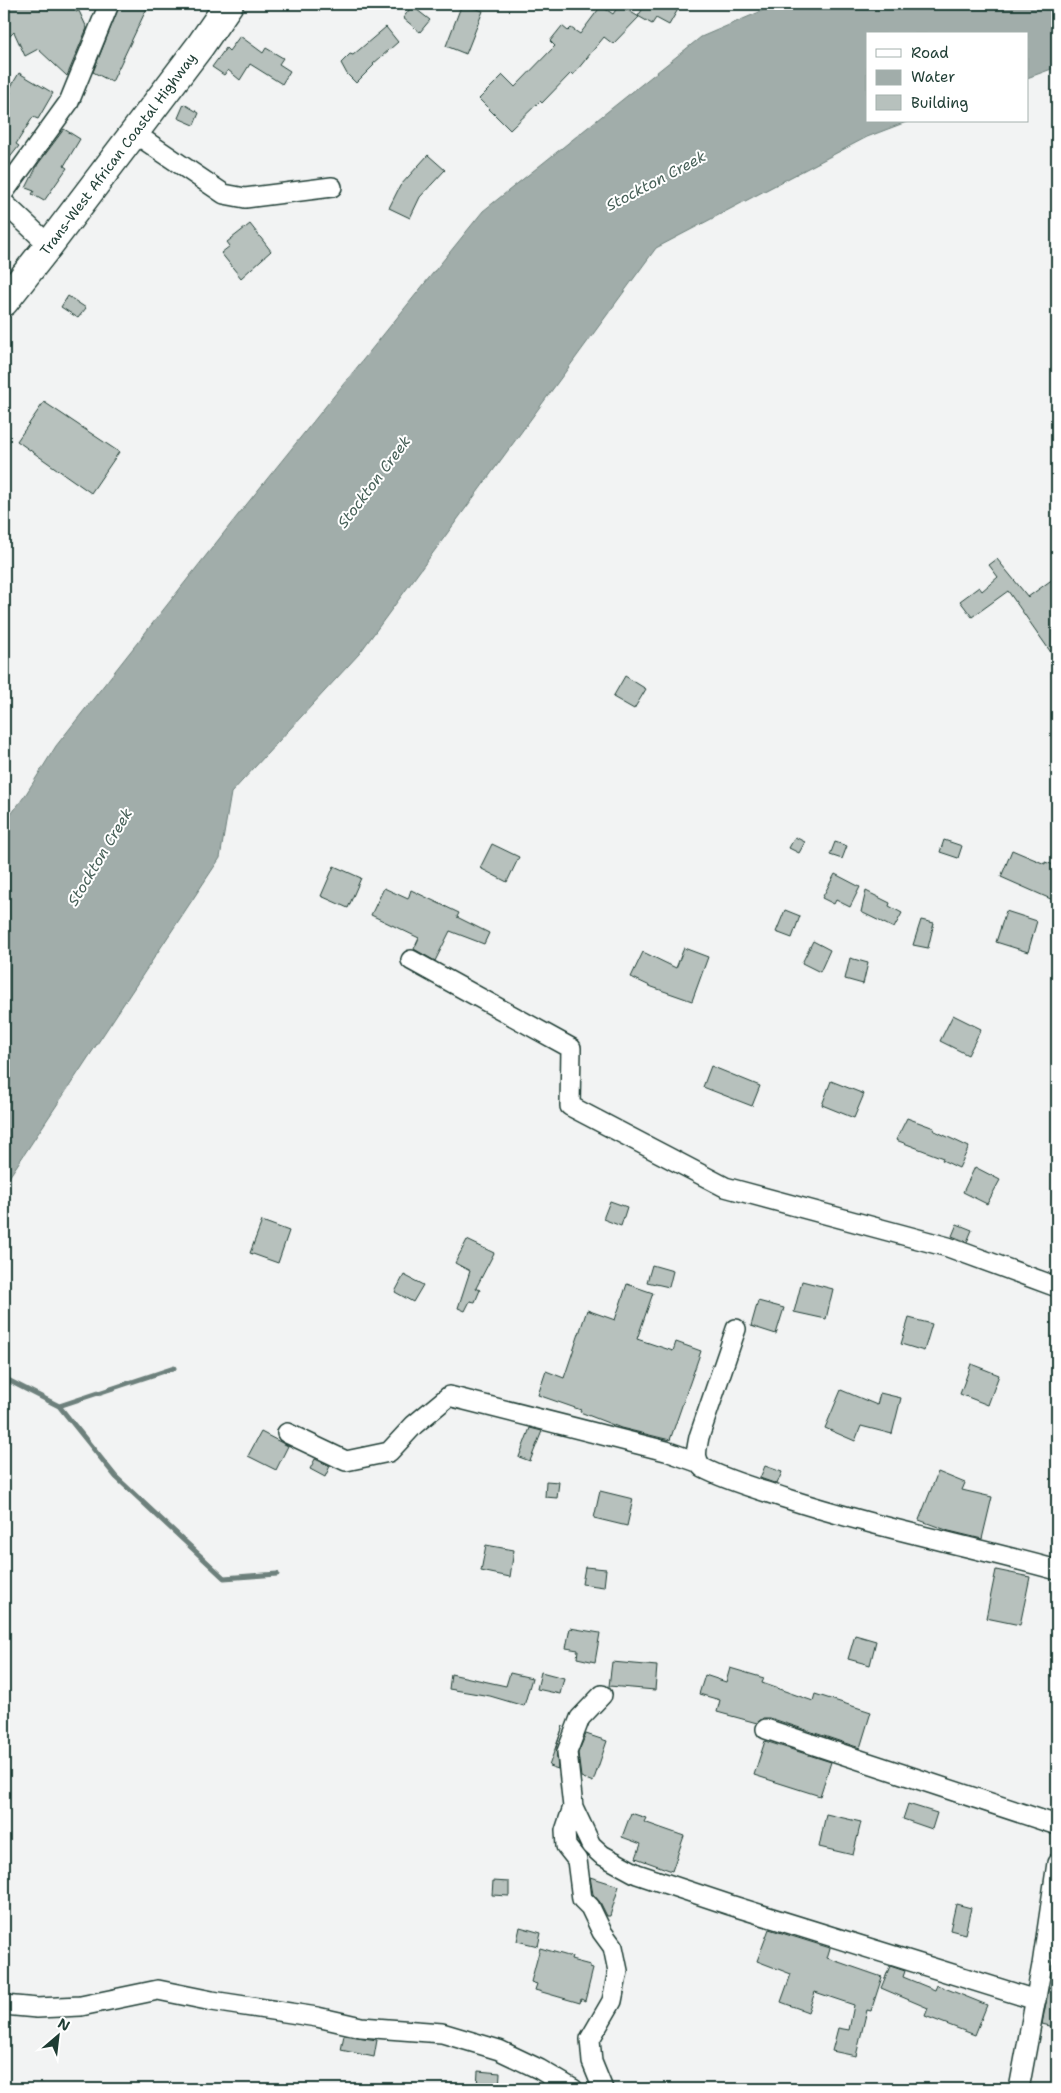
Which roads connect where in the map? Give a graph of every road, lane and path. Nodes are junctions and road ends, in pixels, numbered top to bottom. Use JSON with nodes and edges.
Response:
{"nodes":[{"id":1,"x":109,"y":4,"type":"edge"},
{"id":2,"x":229,"y":4,"type":"edge"},
{"id":3,"x":134,"y":133,"type":"junction"},
{"id":4,"x":332,"y":187,"type":"dead end"},
{"id":5,"x":4,"y":192,"type":"edge"},
{"id":6,"x":4,"y":203,"type":"edge"},
{"id":7,"x":49,"y":246,"type":"junction"},
{"id":8,"x":4,"y":302,"type":"edge"},
{"id":9,"x":411,"y":960,"type":"dead end"},
{"id":10,"x":1057,"y":1287,"type":"edge"},
{"id":11,"x":736,"y":1329,"type":"dead end"},
{"id":12,"x":287,"y":1432,"type":"dead end"},
{"id":13,"x":697,"y":1462,"type":"junction"},
{"id":14,"x":1057,"y":1570,"type":"edge"},
{"id":15,"x":602,"y":1694,"type":"dead end"},
{"id":16,"x":766,"y":1729,"type":"dead end"},
{"id":17,"x":573,"y":1807,"type":"junction"},
{"id":18,"x":1057,"y":1825,"type":"edge"},
{"id":19,"x":1057,"y":1863,"type":"edge"},
{"id":20,"x":1050,"y":1966,"type":"edge"},
{"id":21,"x":1036,"y":2000,"type":"junction"},
{"id":22,"x":4,"y":2005,"type":"edge"},
{"id":23,"x":573,"y":2089,"type":"edge"},
{"id":24,"x":603,"y":2089,"type":"edge"},
{"id":25,"x":1019,"y":2089,"type":"edge"}],
"edges":[{"from":1,"to":5,"type":"street"},
{"from":2,"to":3,"type":"highway","name":"Trans-West African Coastal Highway"},
{"from":3,"to":4,"type":"street"},
{"from":3,"to":7,"type":"highway","name":"Trans-West African Coastal Highway"},
{"from":6,"to":7,"type":"street"},
{"from":7,"to":8,"type":"highway","name":"Trans-West African Coastal Highway"},
{"from":9,"to":10,"type":"street"},
{"from":11,"to":13,"type":"street"},
{"from":12,"to":13,"type":"street"},
{"from":13,"to":14,"type":"street"},
{"from":15,"to":17,"type":"street"},
{"from":16,"to":18,"type":"street"},
{"from":17,"to":21,"type":"street"},
{"from":17,"to":24,"type":"street"},
{"from":19,"to":20,"type":"street"},
{"from":20,"to":21,"type":"street"},
{"from":21,"to":25,"type":"street"},
{"from":22,"to":23,"type":"street"}]}
